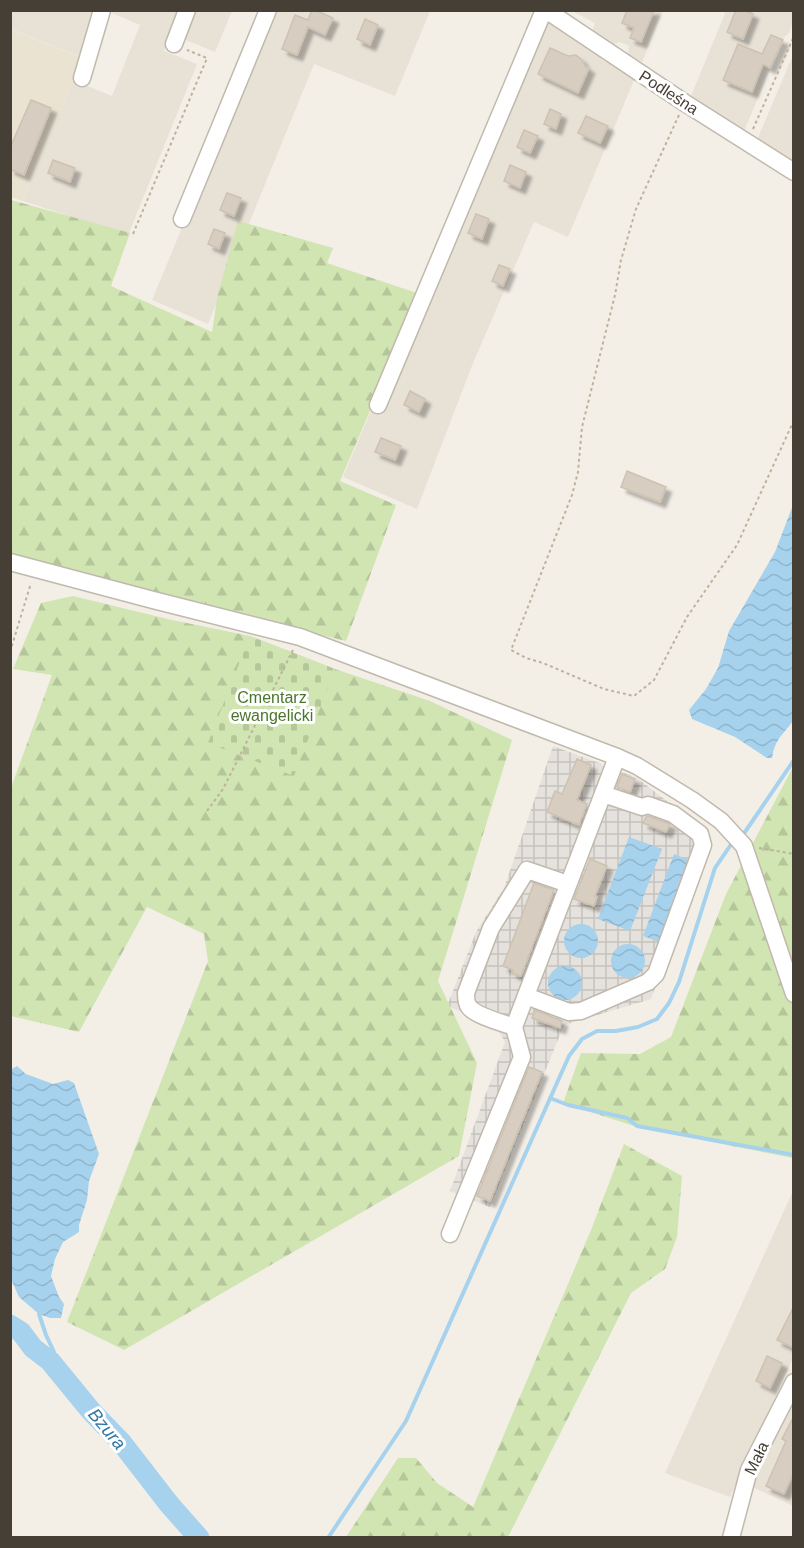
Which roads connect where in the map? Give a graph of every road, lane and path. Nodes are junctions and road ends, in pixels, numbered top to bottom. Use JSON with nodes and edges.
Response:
{"nodes":[{"id":1,"x":102,"y":10,"type":"edge"},
{"id":2,"x":187,"y":10,"type":"edge"},
{"id":3,"x":268,"y":10,"type":"edge"},
{"id":4,"x":545,"y":10,"type":"edge"},
{"id":5,"x":794,"y":36,"type":"edge"},
{"id":6,"x":174,"y":44,"type":"joint"},
{"id":7,"x":82,"y":78,"type":"dead end"},
{"id":8,"x":685,"y":103,"type":"junction"},
{"id":9,"x":747,"y":143,"type":"junction"},
{"id":10,"x":794,"y":172,"type":"edge"},
{"id":11,"x":182,"y":219,"type":"dead end"},
{"id":12,"x":134,"y":234,"type":"dead end"},
{"id":13,"x":378,"y":405,"type":"dead end"},
{"id":14,"x":794,"y":420,"type":"edge"},
{"id":15,"x":10,"y":562,"type":"edge"},
{"id":16,"x":35,"y":568,"type":"junction"},
{"id":17,"x":300,"y":637,"type":"junction"},
{"id":18,"x":10,"y":652,"type":"edge"},
{"id":19,"x":617,"y":757,"type":"junction"},
{"id":20,"x":603,"y":794,"type":"junction"},
{"id":21,"x":207,"y":811,"type":"dead end"},
{"id":22,"x":744,"y":846,"type":"junction"},
{"id":23,"x":794,"y":854,"type":"edge"},
{"id":24,"x":568,"y":885,"type":"junction"},
{"id":25,"x":794,"y":994,"type":"edge"},
{"id":26,"x":526,"y":996,"type":"junction"},
{"id":27,"x":514,"y":1027,"type":"junction"},
{"id":28,"x":450,"y":1234,"type":"dead end"},
{"id":29,"x":794,"y":1382,"type":"edge"},
{"id":30,"x":731,"y":1538,"type":"edge"}],
"edges":[{"from":1,"to":7,"type":"street"},
{"from":2,"to":6,"type":"street"},
{"from":3,"to":11,"type":"street"},
{"from":4,"to":8,"type":"street","name":"Podleśna"},
{"from":4,"to":13,"type":"street"},
{"from":5,"to":9,"type":"path"},
{"from":6,"to":12,"type":"path"},
{"from":8,"to":9,"type":"street","name":"Podleśna"},
{"from":8,"to":14,"type":"path"},
{"from":9,"to":10,"type":"street","name":"Podleśna"},
{"from":15,"to":16,"type":"street"},
{"from":16,"to":17,"type":"street"},
{"from":16,"to":18,"type":"path"},
{"from":17,"to":19,"type":"street"},
{"from":17,"to":21,"type":"path"},
{"from":19,"to":20,"type":"street"},
{"from":19,"to":22,"type":"street"},
{"from":20,"to":24,"type":"street"},
{"from":20,"to":26,"type":"street"},
{"from":22,"to":23,"type":"path"},
{"from":22,"to":25,"type":"street"},
{"from":24,"to":26,"type":"street"},
{"from":24,"to":27,"type":"street"},
{"from":26,"to":27,"type":"street"},
{"from":27,"to":28,"type":"street"},
{"from":29,"to":30,"type":"street","name":"Mała"}]}
